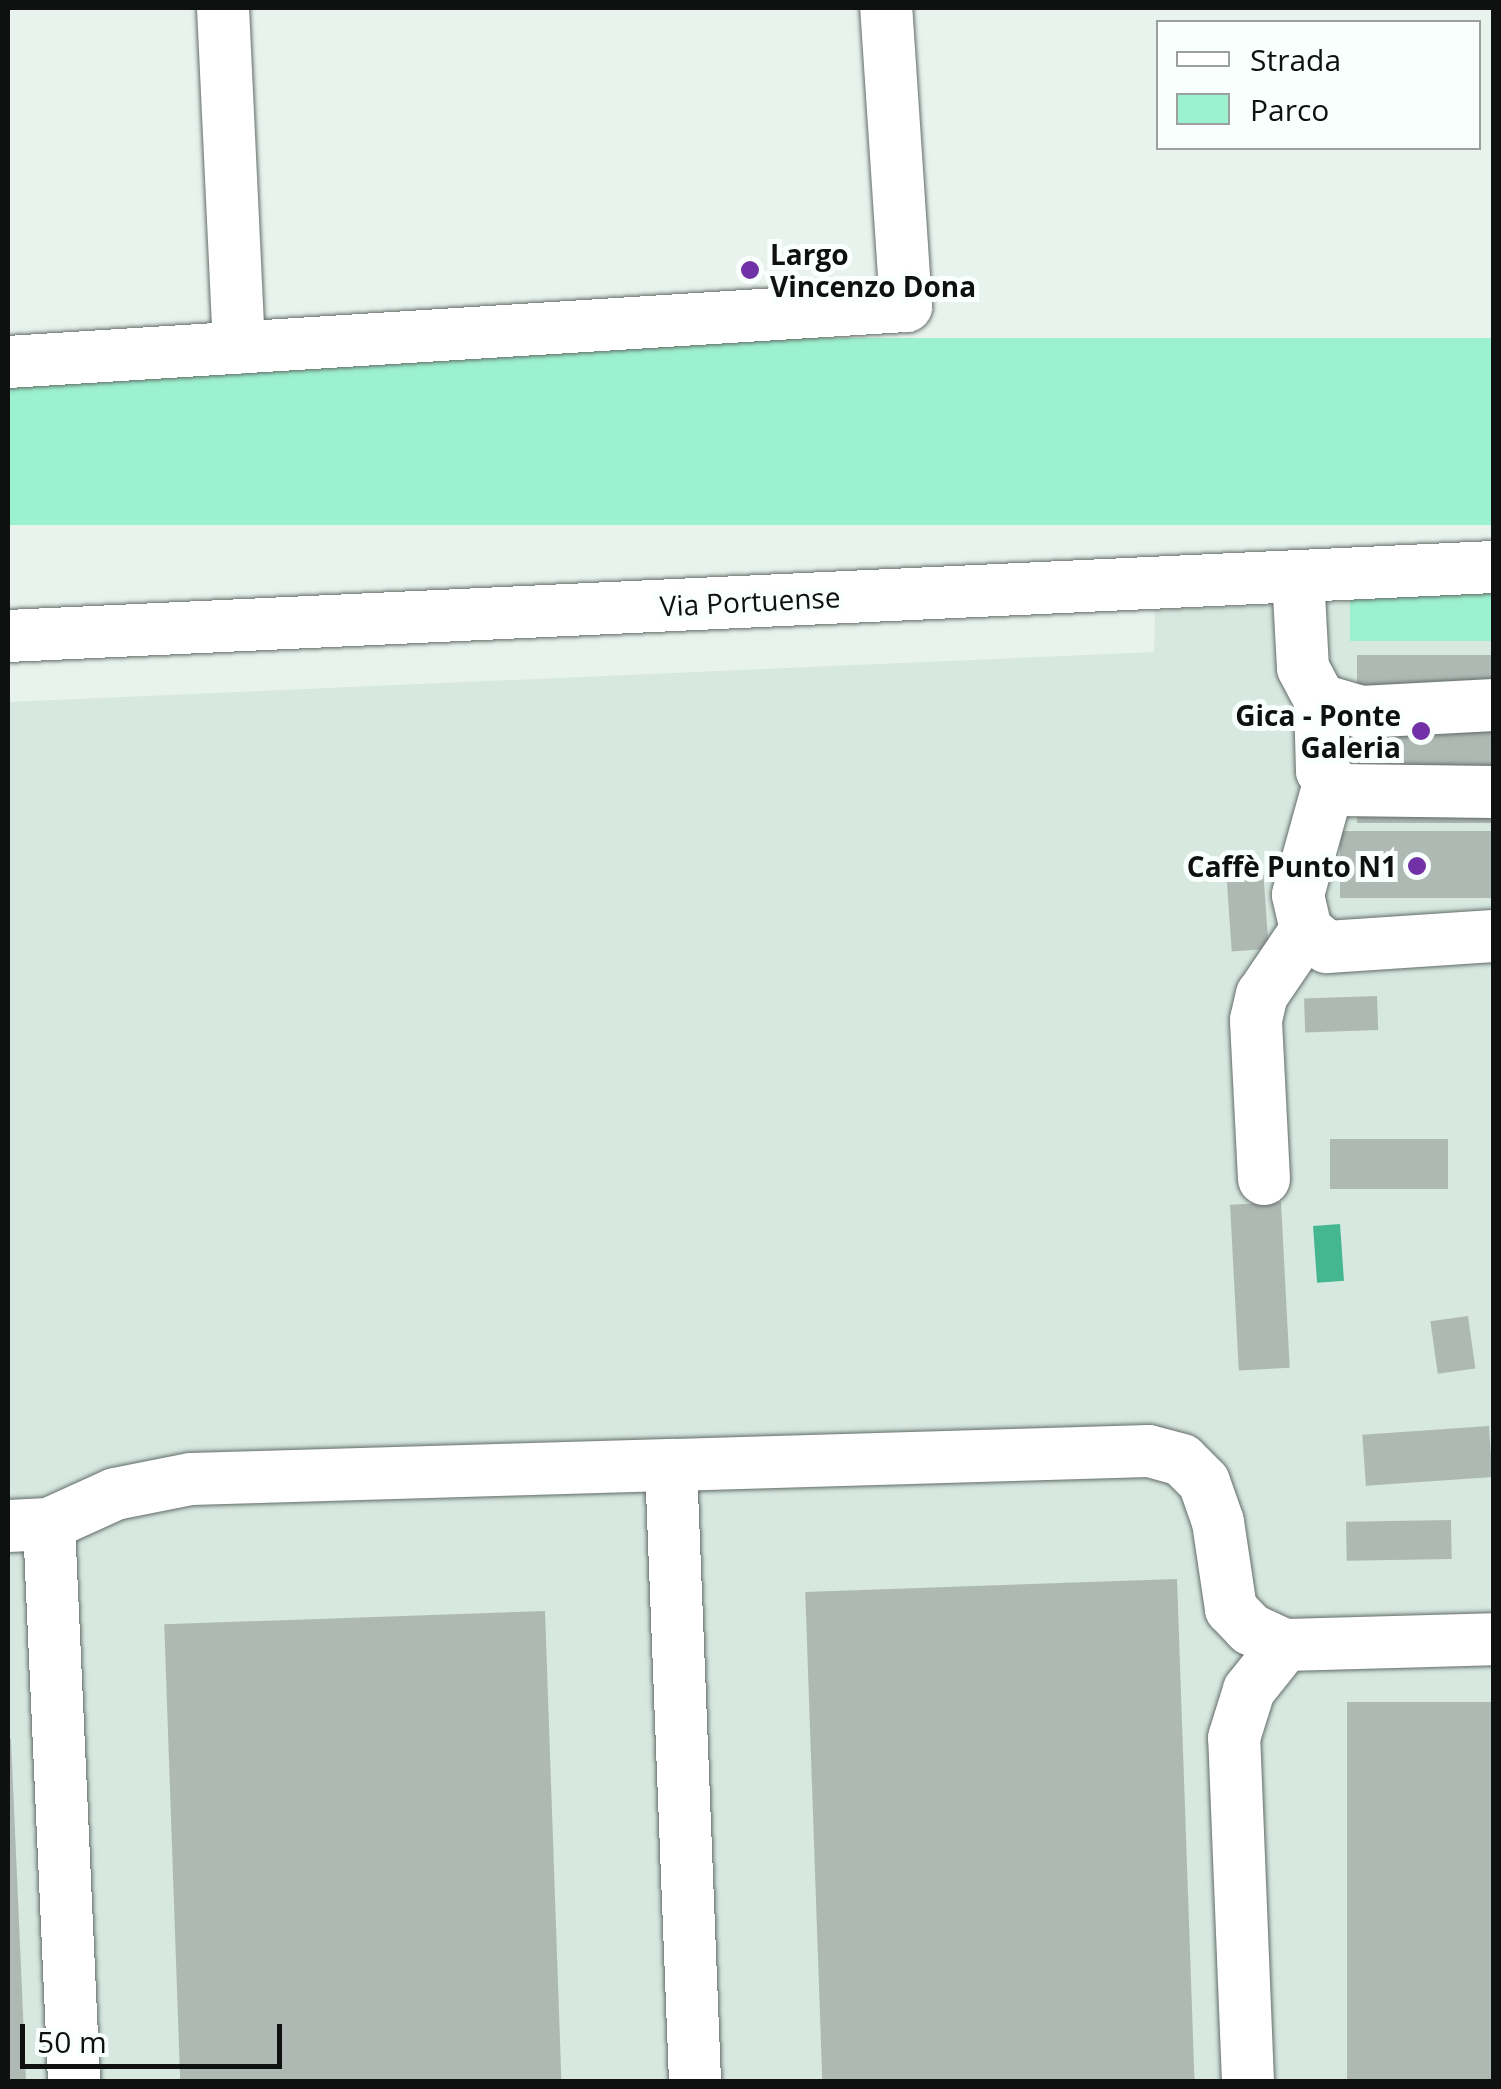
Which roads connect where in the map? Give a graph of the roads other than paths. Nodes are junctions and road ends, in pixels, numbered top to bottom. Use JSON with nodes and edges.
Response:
{"nodes":[{"id":1,"x":223,"y":8,"type":"edge"},
{"id":2,"x":886,"y":8,"type":"edge"},
{"id":3,"x":239,"y":348,"type":"junction"},
{"id":4,"x":8,"y":362,"type":"edge"},
{"id":5,"x":1494,"y":567,"type":"edge"},
{"id":6,"x":1298,"y":576,"type":"junction"},
{"id":7,"x":8,"y":636,"type":"edge"},
{"id":8,"x":1320,"y":700,"type":"junction"},
{"id":9,"x":1494,"y":706,"type":"edge"},
{"id":10,"x":1329,"y":783,"type":"junction"},
{"id":11,"x":1494,"y":792,"type":"edge"},
{"id":12,"x":1306,"y":930,"type":"junction"},
{"id":13,"x":1494,"y":936,"type":"edge"},
{"id":14,"x":1264,"y":1179,"type":"dead end"},
{"id":15,"x":672,"y":1465,"type":"junction"},
{"id":16,"x":28,"y":1525,"type":"edge"},
{"id":17,"x":1494,"y":1639,"type":"edge"},
{"id":18,"x":1285,"y":1645,"type":"junction"},
{"id":19,"x":74,"y":2082,"type":"edge"},
{"id":20,"x":695,"y":2082,"type":"edge"},
{"id":21,"x":1248,"y":2082,"type":"edge"}],
"edges":[{"from":1,"to":3,"type":"street"},
{"from":2,"to":3,"type":"street"},
{"from":3,"to":4,"type":"street"},
{"from":5,"to":6,"type":"street","name":"Via Portuense"},
{"from":6,"to":7,"type":"street","name":"Via Portuense"},
{"from":6,"to":8,"type":"street"},
{"from":8,"to":9,"type":"street"},
{"from":8,"to":10,"type":"street"},
{"from":10,"to":11,"type":"street"},
{"from":10,"to":12,"type":"street"},
{"from":12,"to":13,"type":"street"},
{"from":12,"to":14,"type":"street"},
{"from":15,"to":16,"type":"street"},
{"from":15,"to":18,"type":"street"},
{"from":15,"to":20,"type":"street"},
{"from":16,"to":19,"type":"street"},
{"from":17,"to":18,"type":"street"},
{"from":18,"to":21,"type":"street"}]}
